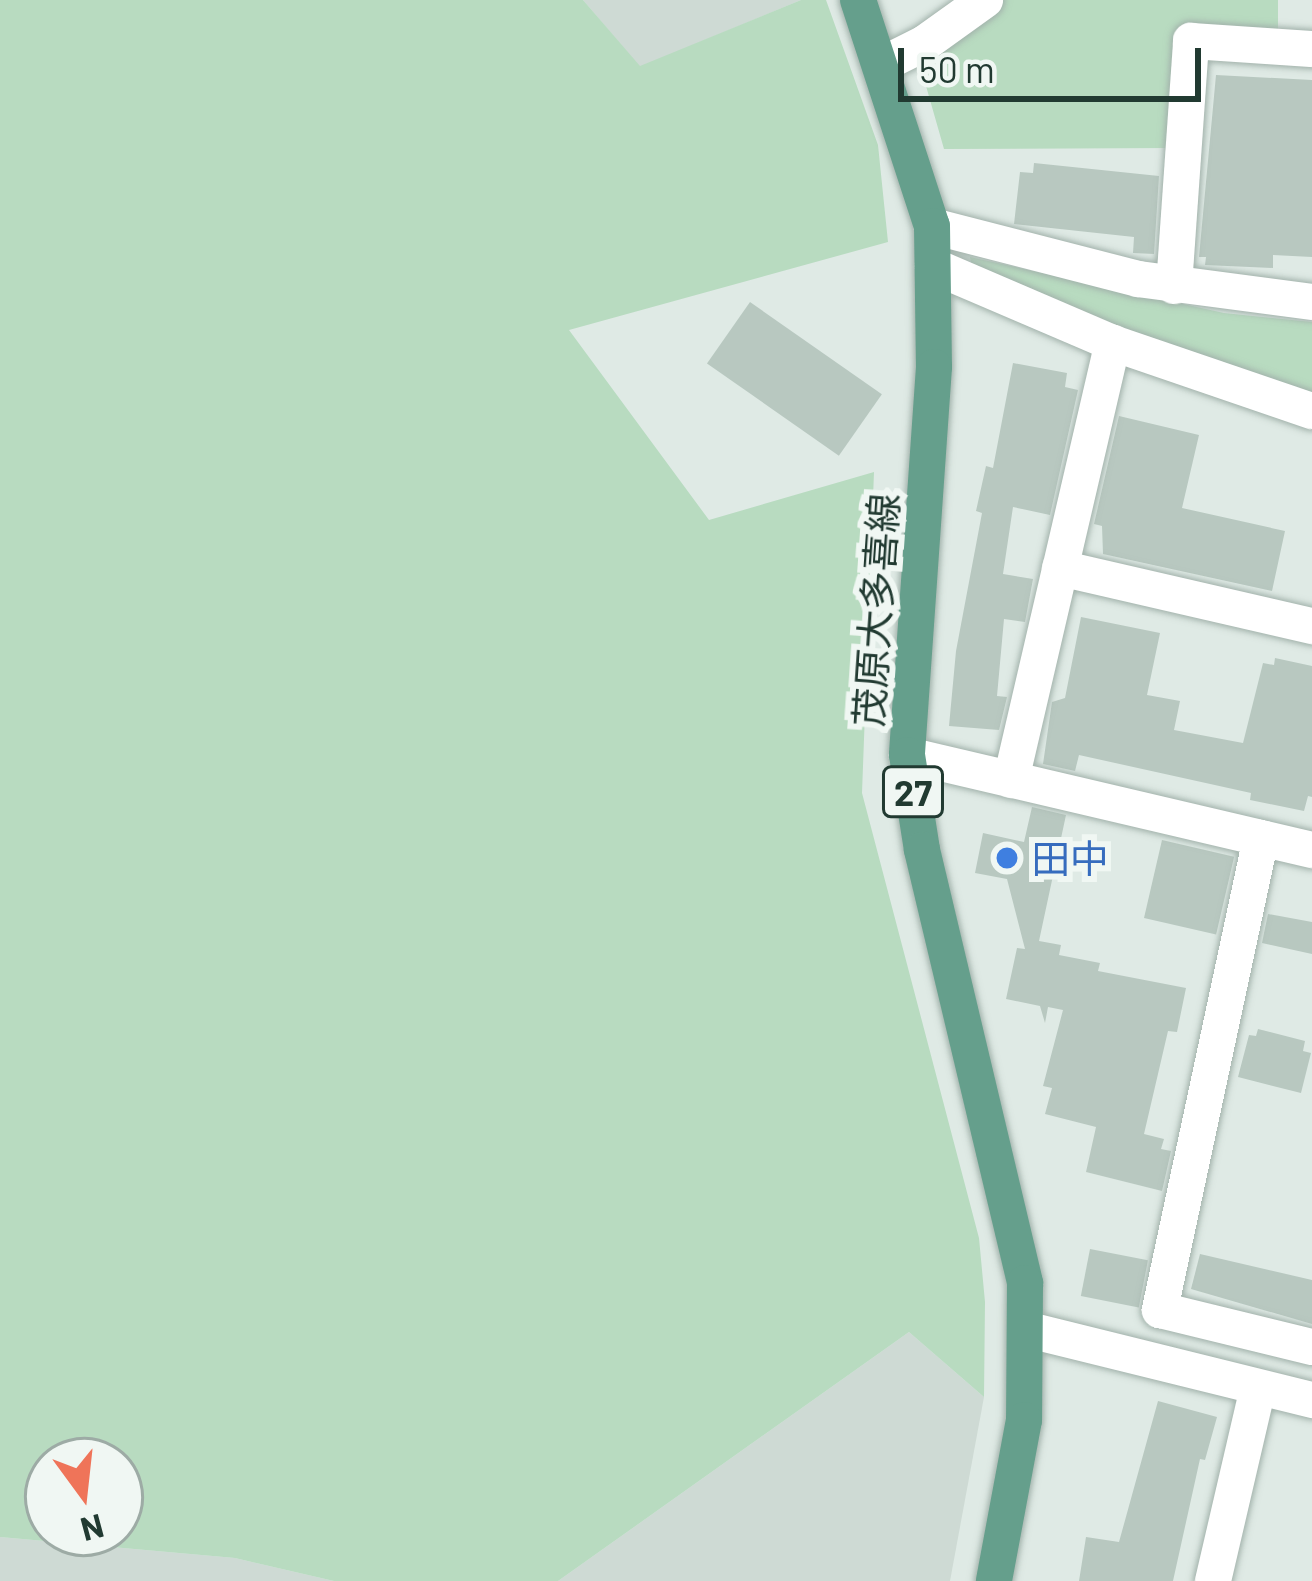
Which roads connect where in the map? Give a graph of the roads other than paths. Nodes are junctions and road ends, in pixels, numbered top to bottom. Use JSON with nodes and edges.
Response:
{"nodes":[{"id":1,"x":859,"y":0,"type":"edge"},
{"id":2,"x":986,"y":0,"type":"edge"},
{"id":3,"x":1312,"y":50,"type":"edge"},
{"id":4,"x":881,"y":65,"type":"junction"},
{"id":5,"x":932,"y":226,"type":"junction"},
{"id":6,"x":933,"y":266,"type":"junction"},
{"id":7,"x":1174,"y":286,"type":"junction"},
{"id":8,"x":1312,"y":302,"type":"edge"},
{"id":9,"x":1113,"y":343,"type":"junction"},
{"id":10,"x":1312,"y":411,"type":"edge"},
{"id":11,"x":1060,"y":568,"type":"junction"},
{"id":12,"x":1312,"y":626,"type":"edge"},
{"id":13,"x":907,"y":754,"type":"junction"},
{"id":14,"x":1011,"y":780,"type":"junction"},
{"id":15,"x":1261,"y":838,"type":"junction"},
{"id":16,"x":1312,"y":850,"type":"edge"},
{"id":17,"x":1029,"y":1330,"type":"junction"},
{"id":18,"x":1312,"y":1347,"type":"edge"},
{"id":19,"x":1258,"y":1388,"type":"junction"},
{"id":20,"x":1312,"y":1400,"type":"edge"},
{"id":21,"x":994,"y":1581,"type":"edge"},
{"id":22,"x":1213,"y":1581,"type":"edge"}],
"edges":[{"from":1,"to":4,"type":"main road","name":"茂原大多喜線","number":"27"},
{"from":2,"to":4,"type":"street"},
{"from":3,"to":7,"type":"street"},
{"from":4,"to":5,"type":"main road","name":"茂原大多喜線","number":"27"},
{"from":5,"to":6,"type":"main road","name":"茂原大多喜線","number":"27"},
{"from":5,"to":7,"type":"street"},
{"from":6,"to":9,"type":"street"},
{"from":6,"to":13,"type":"main road","name":"茂原大多喜線","number":"27"},
{"from":7,"to":8,"type":"street"},
{"from":9,"to":10,"type":"street"},
{"from":9,"to":11,"type":"street"},
{"from":11,"to":12,"type":"street"},
{"from":11,"to":14,"type":"street"},
{"from":13,"to":14,"type":"street"},
{"from":13,"to":17,"type":"main road","name":"茂原大多喜線","number":"27"},
{"from":14,"to":15,"type":"street"},
{"from":15,"to":16,"type":"street"},
{"from":15,"to":18,"type":"street"},
{"from":17,"to":19,"type":"street"},
{"from":17,"to":21,"type":"main road","name":"茂原大多喜線","number":"27"},
{"from":19,"to":20,"type":"street"},
{"from":19,"to":22,"type":"street"}]}
